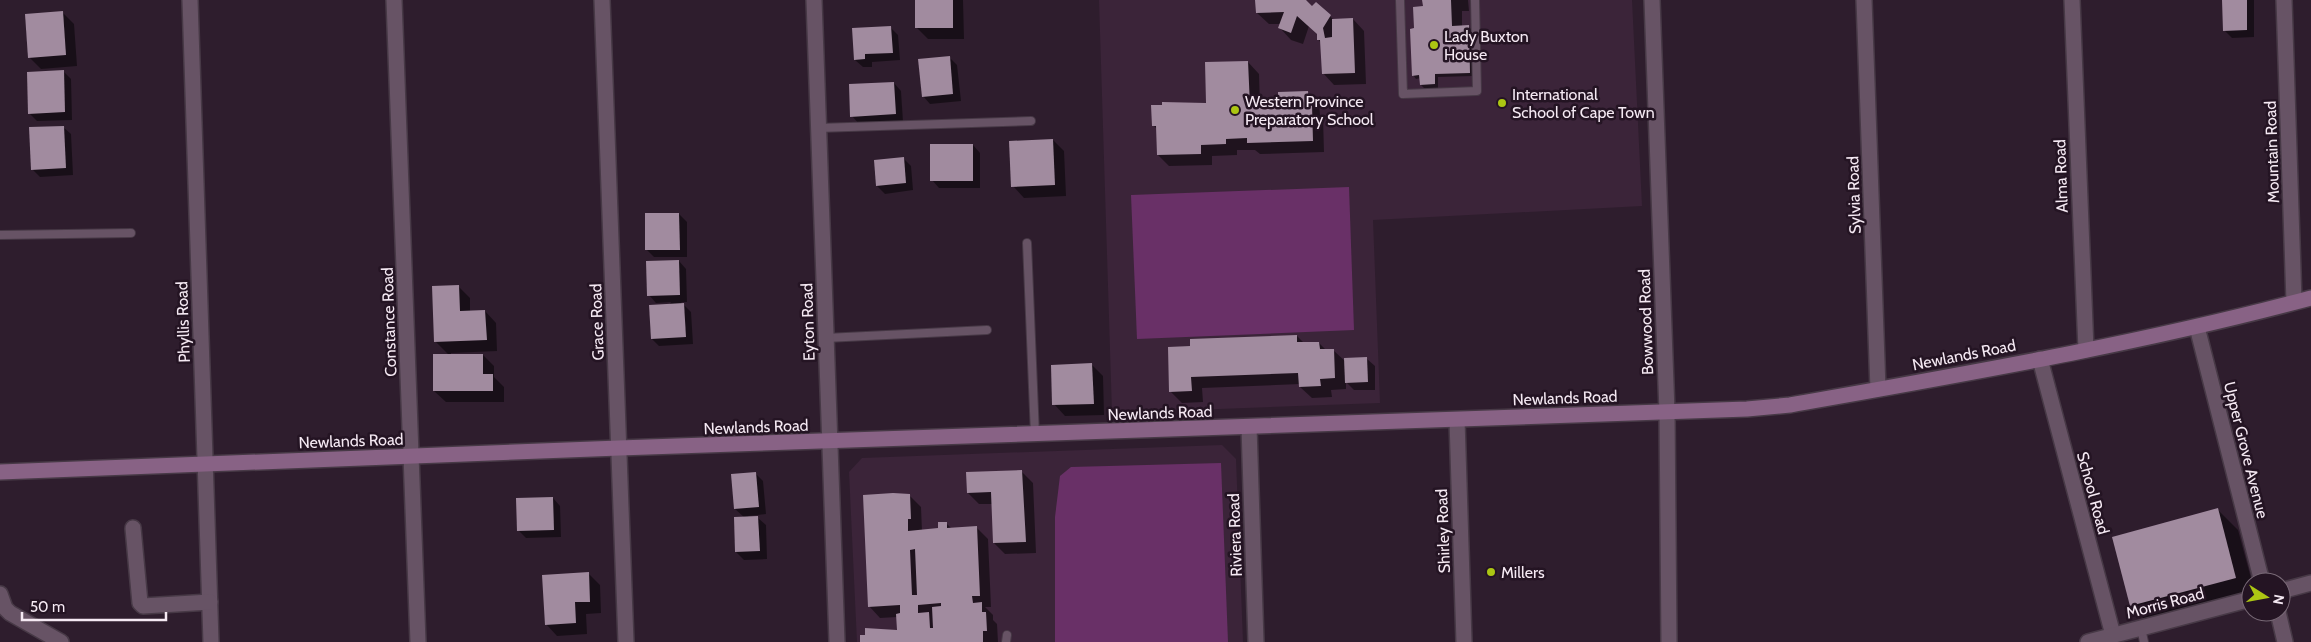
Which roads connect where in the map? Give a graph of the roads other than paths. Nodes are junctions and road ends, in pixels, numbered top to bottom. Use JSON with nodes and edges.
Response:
{"nodes":[{"id":1,"x":190,"y":0,"type":"edge"},
{"id":2,"x":394,"y":0,"type":"edge"},
{"id":3,"x":602,"y":0,"type":"edge"},
{"id":4,"x":814,"y":0,"type":"edge"},
{"id":5,"x":1400,"y":0,"type":"edge"},
{"id":6,"x":1474,"y":0,"type":"edge"},
{"id":7,"x":1652,"y":0,"type":"edge"},
{"id":8,"x":1864,"y":0,"type":"edge"},
{"id":9,"x":2072,"y":0,"type":"edge"},
{"id":10,"x":2284,"y":0,"type":"edge"},
{"id":11,"x":1031,"y":122,"type":"dead end"},
{"id":12,"x":818,"y":128,"type":"junction"},
{"id":13,"x":131,"y":233,"type":"dead end"},
{"id":14,"x":0,"y":235,"type":"edge"},
{"id":15,"x":1028,"y":242,"type":"dead end"},
{"id":16,"x":2311,"y":298,"type":"edge"},
{"id":17,"x":2294,"y":302,"type":"junction"},
{"id":18,"x":2197,"y":327,"type":"junction"},
{"id":19,"x":987,"y":330,"type":"dead end"},
{"id":20,"x":826,"y":338,"type":"junction"},
{"id":21,"x":2086,"y":350,"type":"junction"},
{"id":22,"x":2040,"y":359,"type":"junction"},
{"id":23,"x":1878,"y":389,"type":"junction"},
{"id":24,"x":1667,"y":412,"type":"junction"},
{"id":25,"x":1457,"y":420,"type":"junction"},
{"id":26,"x":1249,"y":427,"type":"junction"},
{"id":27,"x":1035,"y":434,"type":"junction"},
{"id":28,"x":830,"y":442,"type":"junction"},
{"id":29,"x":619,"y":448,"type":"junction"},
{"id":30,"x":411,"y":457,"type":"junction"},
{"id":31,"x":205,"y":465,"type":"junction"},
{"id":32,"x":0,"y":472,"type":"edge"},
{"id":33,"x":133,"y":528,"type":"dead end"},
{"id":34,"x":2259,"y":572,"type":"edge"},
{"id":35,"x":2311,"y":583,"type":"edge"},
{"id":36,"x":2291,"y":588,"type":"edge"},
{"id":37,"x":2,"y":602,"type":"edge"},
{"id":38,"x":210,"y":602,"type":"junction"},
{"id":39,"x":2241,"y":602,"type":"edge"},
{"id":40,"x":2281,"y":622,"type":"edge"},
{"id":41,"x":2142,"y":635,"type":"edge"},
{"id":42,"x":2113,"y":636,"type":"junction"},
{"id":43,"x":61,"y":642,"type":"edge"},
{"id":44,"x":211,"y":642,"type":"edge"},
{"id":45,"x":418,"y":642,"type":"edge"},
{"id":46,"x":626,"y":642,"type":"edge"},
{"id":47,"x":837,"y":642,"type":"edge"},
{"id":48,"x":1256,"y":642,"type":"edge"},
{"id":49,"x":1464,"y":642,"type":"edge"},
{"id":50,"x":1669,"y":642,"type":"edge"},
{"id":51,"x":2088,"y":642,"type":"edge"},
{"id":52,"x":2286,"y":642,"type":"edge"}],
"edges":[{"from":1,"to":31,"type":"street","name":"Phyllis Road"},
{"from":2,"to":30,"type":"street","name":"Constance Road"},
{"from":3,"to":29,"type":"street","name":"Grace Road"},
{"from":4,"to":12,"type":"street","name":"Eyton Road"},
{"from":5,"to":6,"type":"lane"},
{"from":7,"to":24,"type":"street","name":"Bowwood Road"},
{"from":8,"to":23,"type":"street","name":"Sylvia Road"},
{"from":9,"to":21,"type":"street","name":"Alma Road"},
{"from":10,"to":17,"type":"street","name":"Mountain Road"},
{"from":11,"to":12,"type":"lane"},
{"from":12,"to":20,"type":"street","name":"Eyton Road"},
{"from":13,"to":14,"type":"lane"},
{"from":15,"to":27,"type":"lane"},
{"from":16,"to":17,"type":"main road","name":"Newlands Road"},
{"from":17,"to":18,"type":"main road","name":"Newlands Road"},
{"from":18,"to":21,"type":"main road","name":"Newlands Road"},
{"from":18,"to":34,"type":"street","name":"Upper Grove Avenue"},
{"from":19,"to":20,"type":"lane"},
{"from":20,"to":28,"type":"street","name":"Eyton Road"},
{"from":21,"to":22,"type":"main road","name":"Newlands Road"},
{"from":22,"to":23,"type":"main road","name":"Newlands Road"},
{"from":22,"to":42,"type":"street","name":"School Road"},
{"from":23,"to":24,"type":"main road","name":"Newlands Road"},
{"from":24,"to":25,"type":"main road","name":"Newlands Road"},
{"from":24,"to":50,"type":"street","name":"Bowwood Road"},
{"from":25,"to":26,"type":"main road","name":"Newlands Road"},
{"from":25,"to":49,"type":"street","name":"Shirley Road"},
{"from":26,"to":27,"type":"main road","name":"Newlands Road"},
{"from":26,"to":48,"type":"street","name":"Riviera Road"},
{"from":27,"to":28,"type":"main road","name":"Newlands Road"},
{"from":28,"to":29,"type":"main road","name":"Newlands Road"},
{"from":28,"to":47,"type":"street","name":"Eyton Road"},
{"from":29,"to":30,"type":"main road","name":"Newlands Road"},
{"from":29,"to":46,"type":"street","name":"Grace Road"},
{"from":30,"to":31,"type":"main road","name":"Newlands Road"},
{"from":30,"to":45,"type":"street","name":"Constance Road"},
{"from":31,"to":32,"type":"main road","name":"Newlands Road"},
{"from":31,"to":38,"type":"street","name":"Phyllis Road"},
{"from":33,"to":38,"type":"street"},
{"from":35,"to":36,"type":"street"},
{"from":37,"to":43,"type":"street"},
{"from":38,"to":44,"type":"street","name":"Phyllis Road"},
{"from":39,"to":41,"type":"street","name":"Morris Road"},
{"from":40,"to":52,"type":"street"},
{"from":41,"to":42,"type":"street","name":"Morris Road"},
{"from":42,"to":51,"type":"street","name":"Morris Road"}]}
